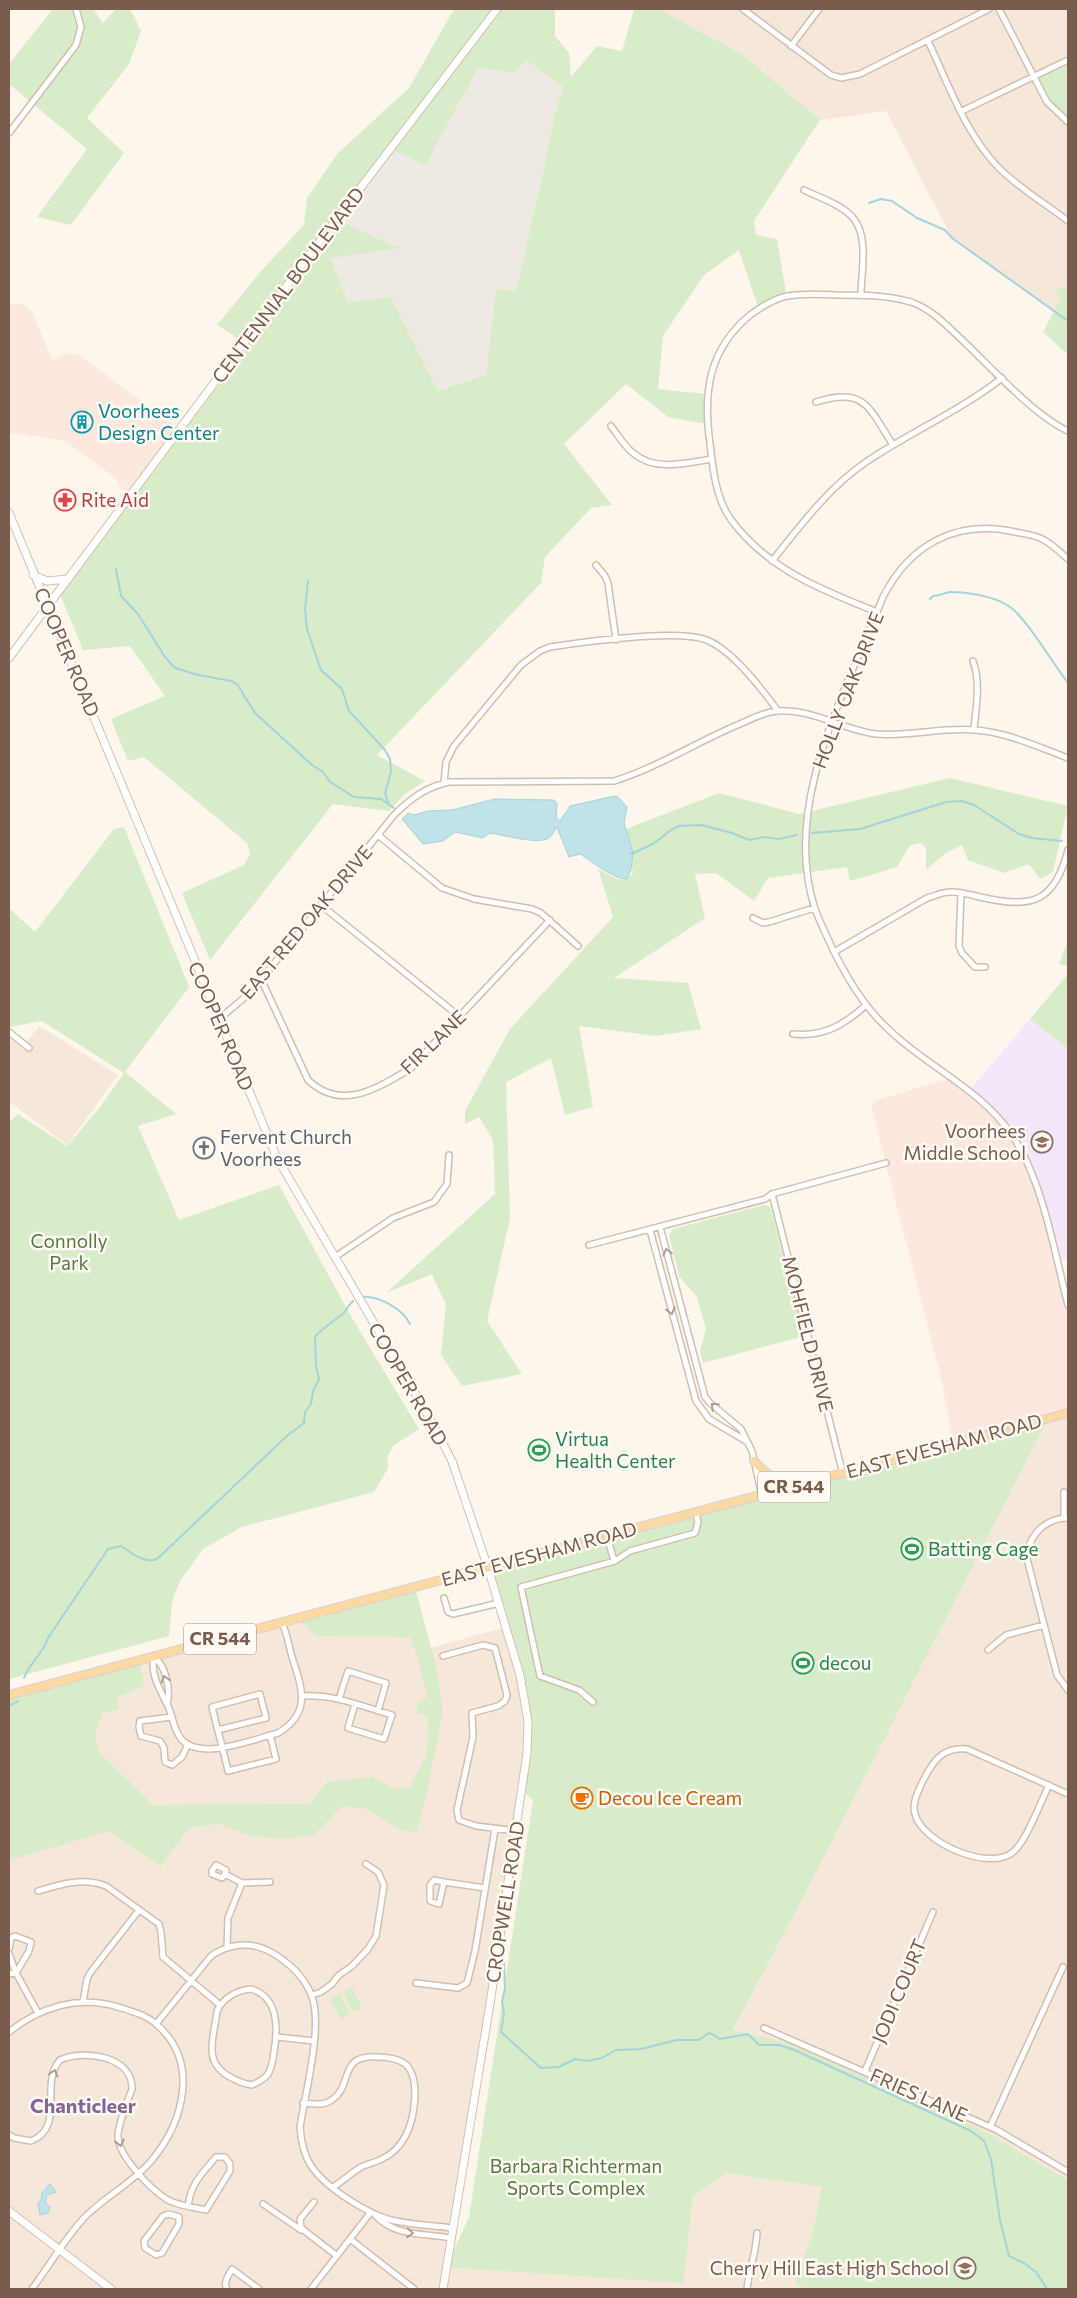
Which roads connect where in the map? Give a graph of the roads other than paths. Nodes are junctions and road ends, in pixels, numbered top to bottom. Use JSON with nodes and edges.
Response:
{"nodes":[{"id":1,"x":76,"y":9,"type":"edge"},
{"id":2,"x":497,"y":9,"type":"edge"},
{"id":3,"x":743,"y":9,"type":"edge"},
{"id":4,"x":819,"y":9,"type":"edge"},
{"id":5,"x":989,"y":9,"type":"edge"},
{"id":6,"x":999,"y":9,"type":"edge"},
{"id":7,"x":928,"y":41,"type":"junction"},
{"id":8,"x":791,"y":46,"type":"junction"},
{"id":9,"x":1068,"y":60,"type":"edge"},
{"id":10,"x":1035,"y":77,"type":"junction"},
{"id":11,"x":962,"y":111,"type":"junction"},
{"id":12,"x":1068,"y":122,"type":"edge"},
{"id":13,"x":9,"y":133,"type":"edge"},
{"id":14,"x":804,"y":190,"type":"dead end"},
{"id":15,"x":1068,"y":220,"type":"edge"},
{"id":16,"x":861,"y":295,"type":"junction"},
{"id":17,"x":1002,"y":378,"type":"junction"},
{"id":18,"x":816,"y":402,"type":"dead end"},
{"id":19,"x":611,"y":426,"type":"dead end"},
{"id":20,"x":1068,"y":431,"type":"edge"},
{"id":21,"x":893,"y":445,"type":"junction"},
{"id":22,"x":712,"y":458,"type":"junction"},
{"id":23,"x":9,"y":513,"type":"edge"},
{"id":24,"x":1068,"y":559,"type":"edge"},
{"id":25,"x":772,"y":561,"type":"junction"},
{"id":26,"x":596,"y":565,"type":"dead end"},
{"id":27,"x":33,"y":575,"type":"junction"},
{"id":28,"x":68,"y":579,"type":"junction"},
{"id":29,"x":48,"y":606,"type":"junction"},
{"id":30,"x":877,"y":612,"type":"junction"},
{"id":31,"x":616,"y":640,"type":"junction"},
{"id":32,"x":9,"y":658,"type":"edge"},
{"id":33,"x":973,"y":661,"type":"dead end"},
{"id":34,"x":778,"y":711,"type":"junction"},
{"id":35,"x":832,"y":723,"type":"junction"},
{"id":36,"x":974,"y":730,"type":"junction"},
{"id":37,"x":1068,"y":758,"type":"edge"},
{"id":38,"x":444,"y":783,"type":"junction"},
{"id":39,"x":378,"y":835,"type":"junction"},
{"id":40,"x":1068,"y":850,"type":"edge"},
{"id":41,"x":960,"y":893,"type":"junction"},
{"id":42,"x":321,"y":905,"type":"junction"},
{"id":43,"x":814,"y":908,"type":"junction"},
{"id":44,"x":753,"y":918,"type":"dead end"},
{"id":45,"x":550,"y":920,"type":"junction"},
{"id":46,"x":578,"y":946,"type":"dead end"},
{"id":47,"x":834,"y":952,"type":"junction"},
{"id":48,"x":985,"y":967,"type":"dead end"},
{"id":49,"x":261,"y":979,"type":"junction"},
{"id":50,"x":866,"y":1005,"type":"junction"},
{"id":51,"x":460,"y":1017,"type":"junction"},
{"id":52,"x":219,"y":1019,"type":"junction"},
{"id":53,"x":9,"y":1032,"type":"edge"},
{"id":54,"x":794,"y":1034,"type":"dead end"},
{"id":55,"x":29,"y":1048,"type":"dead end"},
{"id":56,"x":449,"y":1155,"type":"dead end"},
{"id":57,"x":886,"y":1163,"type":"dead end"},
{"id":58,"x":772,"y":1194,"type":"junction"},
{"id":59,"x":660,"y":1227,"type":"junction"},
{"id":60,"x":650,"y":1230,"type":"junction"},
{"id":61,"x":589,"y":1245,"type":"dead end"},
{"id":62,"x":335,"y":1256,"type":"junction"},
{"id":63,"x":674,"y":1281,"type":"junction"},
{"id":64,"x":664,"y":1284,"type":"junction"},
{"id":65,"x":1068,"y":1305,"type":"edge"},
{"id":66,"x":690,"y":1340,"type":"junction"},
{"id":67,"x":679,"y":1343,"type":"junction"},
{"id":68,"x":1068,"y":1413,"type":"edge"},
{"id":69,"x":746,"y":1441,"type":"junction"},
{"id":70,"x":754,"y":1461,"type":"junction"},
{"id":71,"x":843,"y":1474,"type":"junction"},
{"id":72,"x":830,"y":1477,"type":"junction"},
{"id":73,"x":1064,"y":1492,"type":"dead end"},
{"id":74,"x":762,"y":1496,"type":"junction"},
{"id":75,"x":696,"y":1513,"type":"junction"},
{"id":76,"x":1066,"y":1518,"type":"edge"},
{"id":77,"x":472,"y":1520,"type":"joint"},
{"id":78,"x":607,"y":1536,"type":"junction"},
{"id":79,"x":614,"y":1561,"type":"junction"},
{"id":80,"x":488,"y":1568,"type":"junction"},
{"id":81,"x":444,"y":1598,"type":"dead end"},
{"id":82,"x":499,"y":1603,"type":"junction"},
{"id":83,"x":282,"y":1623,"type":"junction"},
{"id":84,"x":1044,"y":1625,"type":"junction"},
{"id":85,"x":988,"y":1650,"type":"dead end"},
{"id":86,"x":443,"y":1656,"type":"dead end"},
{"id":87,"x":154,"y":1657,"type":"junction"},
{"id":88,"x":1068,"y":1690,"type":"edge"},
{"id":89,"x":9,"y":1695,"type":"edge"},
{"id":90,"x":302,"y":1696,"type":"junction"},
{"id":91,"x":339,"y":1699,"type":"junction"},
{"id":92,"x":593,"y":1702,"type":"dead end"},
{"id":93,"x":167,"y":1704,"type":"junction"},
{"id":94,"x":355,"y":1704,"type":"junction"},
{"id":95,"x":378,"y":1711,"type":"junction"},
{"id":96,"x":171,"y":1717,"type":"junction"},
{"id":97,"x":218,"y":1730,"type":"junction"},
{"id":98,"x":270,"y":1735,"type":"junction"},
{"id":99,"x":188,"y":1744,"type":"junction"},
{"id":100,"x":222,"y":1747,"type":"junction"},
{"id":101,"x":1049,"y":1785,"type":"junction"},
{"id":102,"x":1068,"y":1794,"type":"edge"},
{"id":103,"x":495,"y":1829,"type":"junction"},
{"id":104,"x":517,"y":1831,"type":"junction"},
{"id":105,"x":366,"y":1864,"type":"dead end"},
{"id":106,"x":225,"y":1874,"type":"dead end"},
{"id":107,"x":270,"y":1882,"type":"dead end"},
{"id":108,"x":444,"y":1882,"type":"junction"},
{"id":109,"x":242,"y":1883,"type":"junction"},
{"id":110,"x":485,"y":1888,"type":"junction"},
{"id":111,"x":38,"y":1891,"type":"dead end"},
{"id":112,"x":139,"y":1910,"type":"junction"},
{"id":113,"x":933,"y":1912,"type":"dead end"},
{"id":114,"x":227,"y":1947,"type":"junction"},
{"id":115,"x":9,"y":1949,"type":"edge"},
{"id":116,"x":9,"y":1954,"type":"edge"},
{"id":117,"x":1063,"y":1968,"type":"dead end"},
{"id":118,"x":16,"y":1973,"type":"junction"},
{"id":119,"x":9,"y":1974,"type":"edge"},
{"id":120,"x":191,"y":1981,"type":"junction"},
{"id":121,"x":416,"y":1983,"type":"dead end"},
{"id":122,"x":312,"y":1995,"type":"junction"},
{"id":123,"x":83,"y":2002,"type":"junction"},
{"id":124,"x":220,"y":2005,"type":"junction"},
{"id":125,"x":38,"y":2013,"type":"junction"},
{"id":126,"x":156,"y":2024,"type":"junction"},
{"id":127,"x":764,"y":2028,"type":"dead end"},
{"id":128,"x":9,"y":2032,"type":"edge"},
{"id":129,"x":277,"y":2037,"type":"junction"},
{"id":130,"x":314,"y":2041,"type":"junction"},
{"id":131,"x":865,"y":2071,"type":"junction"},
{"id":132,"x":304,"y":2103,"type":"junction"},
{"id":133,"x":990,"y":2127,"type":"junction"},
{"id":134,"x":9,"y":2135,"type":"edge"},
{"id":135,"x":1068,"y":2172,"type":"edge"},
{"id":136,"x":138,"y":2174,"type":"junction"},
{"id":137,"x":333,"y":2186,"type":"junction"},
{"id":138,"x":171,"y":2201,"type":"junction"},
{"id":139,"x":314,"y":2202,"type":"dead end"},
{"id":140,"x":263,"y":2204,"type":"dead end"},
{"id":141,"x":188,"y":2206,"type":"junction"},
{"id":142,"x":9,"y":2211,"type":"edge"},
{"id":143,"x":373,"y":2213,"type":"junction"},
{"id":144,"x":169,"y":2214,"type":"junction"},
{"id":145,"x":452,"y":2228,"type":"junction"},
{"id":146,"x":304,"y":2232,"type":"junction"},
{"id":147,"x":757,"y":2233,"type":"dead end"},
{"id":148,"x":451,"y":2238,"type":"junction"},
{"id":149,"x":350,"y":2239,"type":"junction"},
{"id":150,"x":60,"y":2250,"type":"junction"},
{"id":151,"x":337,"y":2256,"type":"junction"},
{"id":152,"x":32,"y":2289,"type":"edge"},
{"id":153,"x":111,"y":2289,"type":"edge"},
{"id":154,"x":227,"y":2289,"type":"edge"},
{"id":155,"x":259,"y":2289,"type":"edge"},
{"id":156,"x":311,"y":2289,"type":"edge"},
{"id":157,"x":414,"y":2289,"type":"edge"},
{"id":158,"x":443,"y":2289,"type":"edge"},
{"id":159,"x":746,"y":2289,"type":"edge"}],
"edges":[{"from":1,"to":13,"type":"street"},
{"from":2,"to":28,"type":"street","name":"CENTENNIAL BOULEVARD"},
{"from":3,"to":8,"type":"street"},
{"from":4,"to":8,"type":"street"},
{"from":5,"to":7,"type":"street"},
{"from":6,"to":10,"type":"street"},
{"from":7,"to":8,"type":"street"},
{"from":7,"to":11,"type":"street"},
{"from":9,"to":10,"type":"street"},
{"from":10,"to":11,"type":"street"},
{"from":10,"to":12,"type":"street"},
{"from":11,"to":15,"type":"street"},
{"from":14,"to":16,"type":"street"},
{"from":16,"to":17,"type":"street"},
{"from":16,"to":22,"type":"street"},
{"from":17,"to":20,"type":"street"},
{"from":17,"to":21,"type":"street"},
{"from":18,"to":21,"type":"street"},
{"from":19,"to":22,"type":"street"},
{"from":21,"to":25,"type":"street"},
{"from":22,"to":25,"type":"street"},
{"from":23,"to":27,"type":"street","name":"COOPER ROAD"},
{"from":24,"to":30,"type":"street","name":"HOLLY OAK DRIVE"},
{"from":25,"to":30,"type":"street"},
{"from":26,"to":31,"type":"street"},
{"from":27,"to":28,"type":"street"},
{"from":27,"to":29,"type":"street","name":"COOPER ROAD"},
{"from":28,"to":29,"type":"street","name":"CENTENNIAL BOULEVARD"},
{"from":29,"to":32,"type":"street","name":"CENTENNIAL BOULEVARD"},
{"from":29,"to":52,"type":"street","name":"COOPER ROAD"},
{"from":30,"to":35,"type":"street","name":"HOLLY OAK DRIVE"},
{"from":31,"to":34,"type":"street"},
{"from":31,"to":38,"type":"street"},
{"from":33,"to":36,"type":"street"},
{"from":34,"to":35,"type":"street"},
{"from":34,"to":38,"type":"street"},
{"from":35,"to":36,"type":"street"},
{"from":35,"to":43,"type":"street","name":"HOLLY OAK DRIVE"},
{"from":36,"to":37,"type":"street"},
{"from":38,"to":39,"type":"street","name":"EAST RED OAK DRIVE"},
{"from":39,"to":42,"type":"street","name":"EAST RED OAK DRIVE"},
{"from":39,"to":45,"type":"street"},
{"from":40,"to":41,"type":"street"},
{"from":41,"to":47,"type":"street"},
{"from":41,"to":48,"type":"street"},
{"from":42,"to":49,"type":"street","name":"EAST RED OAK DRIVE"},
{"from":42,"to":51,"type":"street"},
{"from":43,"to":44,"type":"street"},
{"from":43,"to":47,"type":"street","name":"HOLLY OAK DRIVE"},
{"from":45,"to":46,"type":"street"},
{"from":45,"to":51,"type":"street","name":"FIR LANE"},
{"from":47,"to":50,"type":"street","name":"HOLLY OAK DRIVE"},
{"from":49,"to":51,"type":"street","name":"FIR LANE"},
{"from":49,"to":52,"type":"street","name":"EAST RED OAK DRIVE"},
{"from":50,"to":54,"type":"street"},
{"from":50,"to":65,"type":"street","name":"HOLLY OAK DRIVE"},
{"from":52,"to":62,"type":"street","name":"COOPER ROAD"},
{"from":53,"to":55,"type":"street"},
{"from":56,"to":62,"type":"street"},
{"from":57,"to":58,"type":"street"},
{"from":58,"to":59,"type":"street"},
{"from":58,"to":71,"type":"street","name":"MOHFIELD DRIVE"},
{"from":59,"to":60,"type":"street"},
{"from":63,"to":59,"type":"street","one_way":true},
{"from":60,"to":61,"type":"street"},
{"from":60,"to":64,"type":"street"},
{"from":62,"to":77,"type":"street","name":"COOPER ROAD"},
{"from":63,"to":64,"type":"street"},
{"from":63,"to":66,"type":"street"},
{"from":64,"to":67,"type":"street","one_way":true},
{"from":66,"to":67,"type":"street"},
{"from":69,"to":66,"type":"street","one_way":true},
{"from":67,"to":69,"type":"street"},
{"from":68,"to":71,"type":"main road","name":"EAST EVESHAM ROAD","number":"CR 544"},
{"from":69,"to":70,"type":"street"},
{"from":70,"to":72,"type":"main road"},
{"from":70,"to":74,"type":"street"},
{"from":71,"to":72,"type":"main road","name":"EAST EVESHAM ROAD","number":"CR 544"},
{"from":72,"to":74,"type":"main road","name":"EAST EVESHAM ROAD","number":"CR 544"},
{"from":73,"to":76,"type":"street"},
{"from":74,"to":75,"type":"main road","name":"EAST EVESHAM ROAD","number":"CR 544"},
{"from":75,"to":78,"type":"main road","name":"EAST EVESHAM ROAD","number":"CR 544"},
{"from":75,"to":79,"type":"street"},
{"from":76,"to":84,"type":"street"},
{"from":77,"to":80,"type":"street","name":"CROPWELL ROAD"},
{"from":78,"to":79,"type":"street"},
{"from":78,"to":80,"type":"main road","name":"EAST EVESHAM ROAD","number":"CR 544"},
{"from":79,"to":92,"type":"street"},
{"from":80,"to":82,"type":"street","name":"CROPWELL ROAD"},
{"from":80,"to":83,"type":"main road","name":"EAST EVESHAM ROAD","number":"CR 544"},
{"from":81,"to":82,"type":"street"},
{"from":82,"to":104,"type":"street","name":"CROPWELL ROAD"},
{"from":83,"to":87,"type":"main road","name":"EAST EVESHAM ROAD","number":"CR 544"},
{"from":83,"to":90,"type":"street"},
{"from":84,"to":85,"type":"street"},
{"from":84,"to":88,"type":"street"},
{"from":86,"to":103,"type":"street"},
{"from":87,"to":89,"type":"main road","name":"EAST EVESHAM ROAD","number":"CR 544"},
{"from":87,"to":93,"type":"street"},
{"from":93,"to":87,"type":"street","one_way":true},
{"from":90,"to":91,"type":"street"},
{"from":90,"to":98,"type":"street"},
{"from":91,"to":94,"type":"street"},
{"from":91,"to":95,"type":"street"},
{"from":93,"to":96,"type":"street"},
{"from":94,"to":95,"type":"street"},
{"from":94,"to":95,"type":"street"},
{"from":96,"to":99,"type":"street"},
{"from":96,"to":99,"type":"street"},
{"from":97,"to":97,"type":"street"},
{"from":97,"to":100,"type":"street"},
{"from":98,"to":100,"type":"street"},
{"from":98,"to":100,"type":"street"},
{"from":99,"to":100,"type":"street"},
{"from":101,"to":101,"type":"street"},
{"from":101,"to":102,"type":"street"},
{"from":103,"to":104,"type":"street"},
{"from":103,"to":110,"type":"street"},
{"from":104,"to":145,"type":"street","name":"CROPWELL ROAD"},
{"from":105,"to":122,"type":"street"},
{"from":106,"to":109,"type":"street"},
{"from":107,"to":109,"type":"street"},
{"from":108,"to":108,"type":"street"},
{"from":108,"to":110,"type":"street"},
{"from":109,"to":114,"type":"street"},
{"from":110,"to":121,"type":"street"},
{"from":111,"to":112,"type":"street"},
{"from":112,"to":120,"type":"street"},
{"from":112,"to":123,"type":"street"},
{"from":113,"to":131,"type":"street","name":"JODI COURT"},
{"from":114,"to":120,"type":"street"},
{"from":114,"to":122,"type":"street"},
{"from":115,"to":118,"type":"street"},
{"from":116,"to":118,"type":"street"},
{"from":117,"to":133,"type":"street"},
{"from":118,"to":119,"type":"street"},
{"from":118,"to":125,"type":"street"},
{"from":120,"to":124,"type":"street"},
{"from":120,"to":126,"type":"street"},
{"from":122,"to":130,"type":"street"},
{"from":123,"to":125,"type":"street"},
{"from":123,"to":126,"type":"street"},
{"from":124,"to":129,"type":"street"},
{"from":124,"to":129,"type":"street"},
{"from":125,"to":128,"type":"street"},
{"from":126,"to":136,"type":"street"},
{"from":127,"to":131,"type":"street","name":"FRIES LANE"},
{"from":129,"to":130,"type":"street"},
{"from":130,"to":132,"type":"street"},
{"from":131,"to":133,"type":"street","name":"FRIES LANE"},
{"from":132,"to":137,"type":"street"},
{"from":132,"to":137,"type":"street"},
{"from":133,"to":135,"type":"street","name":"FRIES LANE"},
{"from":134,"to":136,"type":"street","one_way":true},
{"from":136,"to":138,"type":"street"},
{"from":136,"to":150,"type":"street"},
{"from":137,"to":143,"type":"street"},
{"from":138,"to":141,"type":"street"},
{"from":138,"to":144,"type":"street"},
{"from":139,"to":146,"type":"street"},
{"from":140,"to":146,"type":"street"},
{"from":141,"to":141,"type":"street"},
{"from":142,"to":150,"type":"street"},
{"from":143,"to":145,"type":"street"},
{"from":143,"to":148,"type":"street","one_way":true},
{"from":143,"to":149,"type":"street"},
{"from":144,"to":144,"type":"street"},
{"from":145,"to":148,"type":"street","name":"CROPWELL ROAD"},
{"from":146,"to":151,"type":"street"},
{"from":147,"to":159,"type":"street"},
{"from":148,"to":158,"type":"street","name":"CROPWELL ROAD"},
{"from":149,"to":151,"type":"street"},
{"from":149,"to":157,"type":"street"},
{"from":150,"to":152,"type":"street"},
{"from":150,"to":153,"type":"street"},
{"from":151,"to":156,"type":"street"},
{"from":154,"to":155,"type":"street"}]}
